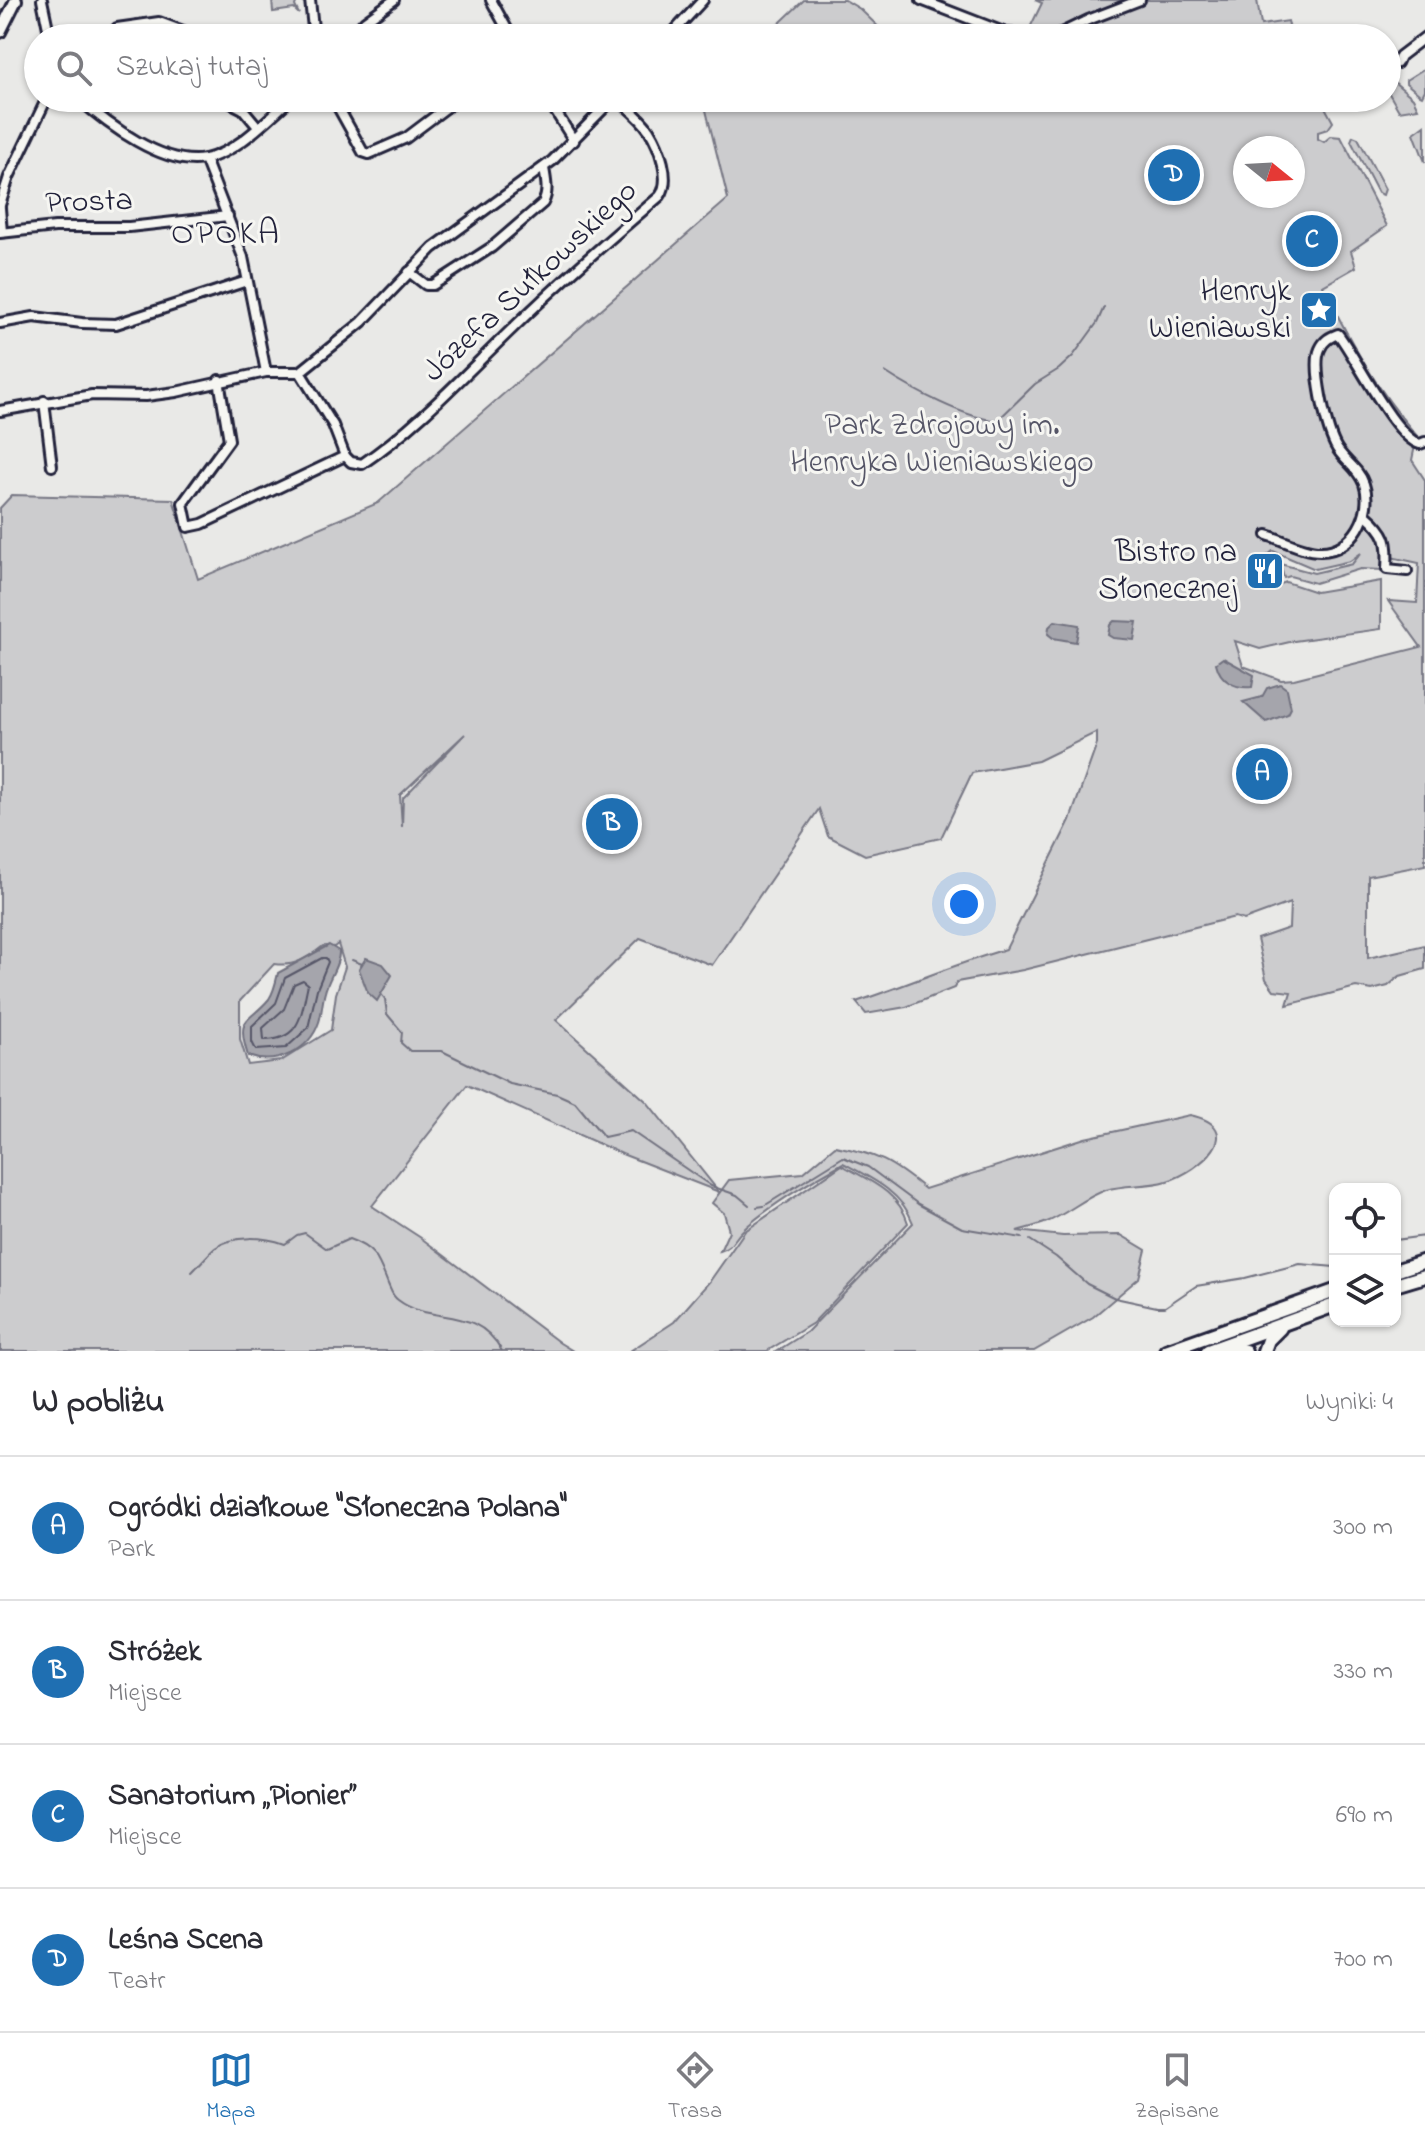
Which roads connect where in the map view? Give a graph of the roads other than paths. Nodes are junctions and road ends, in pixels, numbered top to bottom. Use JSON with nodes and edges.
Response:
{"nodes":[{"id":1,"x":16,"y":0,"type":"edge"},
{"id":2,"x":42,"y":0,"type":"edge"},
{"id":3,"x":310,"y":0,"type":"edge"},
{"id":4,"x":394,"y":0,"type":"edge"},
{"id":5,"x":491,"y":0,"type":"edge"},
{"id":6,"x":703,"y":0,"type":"edge"},
{"id":7,"x":921,"y":0,"type":"edge"},
{"id":8,"x":1140,"y":0,"type":"edge"},
{"id":9,"x":47,"y":24,"type":"edge"},
{"id":10,"x":313,"y":24,"type":"edge"},
{"id":11,"x":362,"y":24,"type":"edge"},
{"id":12,"x":504,"y":24,"type":"edge"},
{"id":13,"x":681,"y":24,"type":"edge"},
{"id":14,"x":983,"y":24,"type":"edge"},
{"id":15,"x":1080,"y":24,"type":"edge"},
{"id":16,"x":0,"y":32,"type":"edge"},
{"id":17,"x":1425,"y":37,"type":"edge"},
{"id":18,"x":1401,"y":55,"type":"edge"},
{"id":19,"x":40,"y":112,"type":"edge"},
{"id":20,"x":97,"y":112,"type":"edge"},
{"id":21,"x":246,"y":112,"type":"edge"},
{"id":22,"x":276,"y":112,"type":"edge"},
{"id":23,"x":341,"y":112,"type":"edge"},
{"id":24,"x":440,"y":112,"type":"edge"},
{"id":25,"x":556,"y":112,"type":"edge"},
{"id":26,"x":602,"y":112,"type":"edge"},
{"id":27,"x":630,"y":112,"type":"edge"},
{"id":28,"x":258,"y":127,"type":"junction"},
{"id":29,"x":574,"y":141,"type":"junction"},
{"id":30,"x":205,"y":159,"type":"junction"},
{"id":31,"x":544,"y":168,"type":"junction"},
{"id":32,"x":0,"y":206,"type":"edge"},
{"id":33,"x":228,"y":216,"type":"junction"},
{"id":34,"x":1,"y":233,"type":"edge"},
{"id":35,"x":409,"y":272,"type":"junction"},
{"id":36,"x":247,"y":281,"type":"junction"},
{"id":37,"x":0,"y":323,"type":"edge"},
{"id":38,"x":266,"y":372,"type":"junction"},
{"id":39,"x":300,"y":372,"type":"junction"},
{"id":40,"x":219,"y":380,"type":"junction"},
{"id":41,"x":44,"y":401,"type":"junction"},
{"id":42,"x":0,"y":411,"type":"edge"},
{"id":43,"x":1425,"y":442,"type":"edge"},
{"id":44,"x":345,"y":456,"type":"junction"},
{"id":45,"x":52,"y":466,"type":"dead end"},
{"id":46,"x":1366,"y":515,"type":"junction"},
{"id":47,"x":1267,"y":535,"type":"dead end"},
{"id":48,"x":1407,"y":571,"type":"dead end"},
{"id":49,"x":1425,"y":1261,"type":"edge"},
{"id":50,"x":1401,"y":1269,"type":"edge"},
{"id":51,"x":1425,"y":1276,"type":"edge"},
{"id":52,"x":1401,"y":1283,"type":"edge"},
{"id":53,"x":1329,"y":1293,"type":"edge"},
{"id":54,"x":1329,"y":1307,"type":"edge"},
{"id":55,"x":1285,"y":1323,"type":"junction"},
{"id":56,"x":1212,"y":1349,"type":"edge"},
{"id":57,"x":1166,"y":1351,"type":"edge"},
{"id":58,"x":1245,"y":1351,"type":"edge"},
{"id":59,"x":1264,"y":1351,"type":"edge"}],
"edges":[{"from":1,"to":16,"type":"street"},
{"from":2,"to":9,"type":"street"},
{"from":3,"to":10,"type":"street"},
{"from":4,"to":11,"type":"street"},
{"from":5,"to":12,"type":"street"},
{"from":6,"to":13,"type":"street"},
{"from":7,"to":14,"type":"street"},
{"from":8,"to":15,"type":"street"},
{"from":17,"to":18,"type":"street"},
{"from":19,"to":32,"type":"street"},
{"from":20,"to":30,"type":"street"},
{"from":21,"to":28,"type":"street"},
{"from":22,"to":28,"type":"street"},
{"from":23,"to":24,"type":"street"},
{"from":25,"to":29,"type":"street"},
{"from":26,"to":29,"type":"street"},
{"from":27,"to":44,"type":"street","name":"Józefa Sułkowskiego"},
{"from":28,"to":30,"type":"street"},
{"from":29,"to":31,"type":"street"},
{"from":30,"to":33,"type":"street"},
{"from":31,"to":35,"type":"street"},
{"from":31,"to":35,"type":"street"},
{"from":32,"to":34,"type":"street"},
{"from":33,"to":34,"type":"street","name":"Prosta"},
{"from":33,"to":36,"type":"street"},
{"from":35,"to":39,"type":"street"},
{"from":36,"to":37,"type":"street"},
{"from":36,"to":38,"type":"street"},
{"from":38,"to":39,"type":"street"},
{"from":38,"to":40,"type":"street"},
{"from":39,"to":44,"type":"street"},
{"from":40,"to":41,"type":"street"},
{"from":40,"to":44,"type":"street","name":"Józefa Sułkowskiego"},
{"from":41,"to":42,"type":"street"},
{"from":41,"to":45,"type":"street"},
{"from":43,"to":46,"type":"street"},
{"from":46,"to":47,"type":"street"},
{"from":46,"to":48,"type":"street"},
{"from":49,"to":50,"type":"main road"},
{"from":51,"to":52,"type":"main road"},
{"from":53,"to":57,"type":"main road"},
{"from":54,"to":55,"type":"main road"},
{"from":55,"to":56,"type":"main road"},
{"from":55,"to":59,"type":"main road"},
{"from":56,"to":58,"type":"main road"}]}
